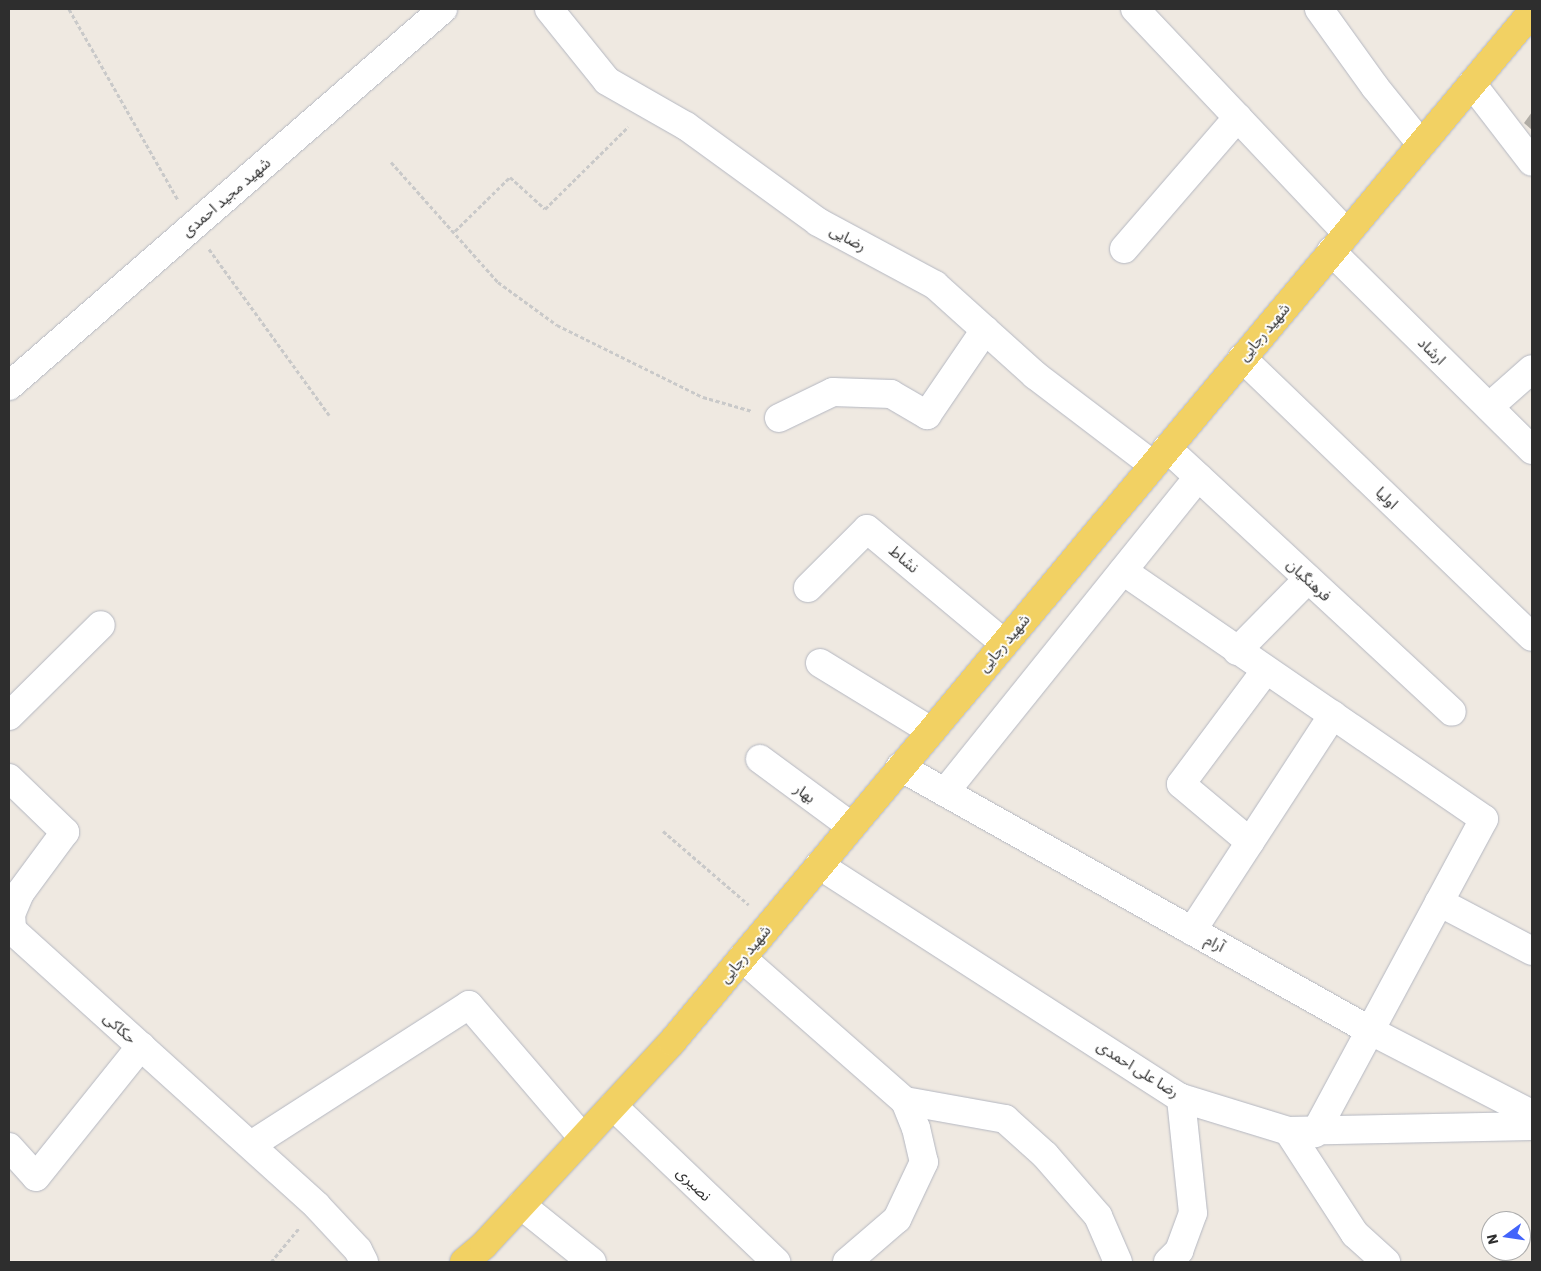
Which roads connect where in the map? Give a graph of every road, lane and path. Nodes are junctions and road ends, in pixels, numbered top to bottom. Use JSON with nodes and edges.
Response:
{"nodes":[{"id":1,"x":443,"y":9,"type":"edge"},
{"id":2,"x":549,"y":9,"type":"edge"},
{"id":3,"x":1135,"y":9,"type":"edge"},
{"id":4,"x":1319,"y":9,"type":"edge"},
{"id":5,"x":1532,"y":12,"type":"edge"},
{"id":6,"x":1472,"y":84,"type":"junction"},
{"id":7,"x":650,"y":106,"type":"junction"},
{"id":8,"x":1238,"y":117,"type":"junction"},
{"id":9,"x":1421,"y":144,"type":"junction"},
{"id":10,"x":391,"y":162,"type":"dead end"},
{"id":11,"x":1532,"y":162,"type":"edge"},
{"id":12,"x":455,"y":231,"type":"junction"},
{"id":13,"x":1339,"y":242,"type":"junction"},
{"id":14,"x":1124,"y":249,"type":"dead end"},
{"id":15,"x":986,"y":330,"type":"junction"},
{"id":16,"x":1242,"y":358,"type":"junction"},
{"id":17,"x":1532,"y":369,"type":"edge"},
{"id":18,"x":9,"y":386,"type":"edge"},
{"id":19,"x":1488,"y":407,"type":"junction"},
{"id":20,"x":779,"y":418,"type":"joint"},
{"id":21,"x":1532,"y":450,"type":"edge"},
{"id":22,"x":1160,"y":457,"type":"junction"},
{"id":23,"x":1198,"y":477,"type":"junction"},
{"id":24,"x":1123,"y":571,"type":"junction"},
{"id":25,"x":1308,"y":579,"type":"junction"},
{"id":26,"x":808,"y":588,"type":"dead end"},
{"id":27,"x":101,"y":625,"type":"dead end"},
{"id":28,"x":1532,"y":638,"type":"edge"},
{"id":29,"x":1004,"y":643,"type":"junction"},
{"id":30,"x":1237,"y":651,"type":"junction"},
{"id":31,"x":820,"y":663,"type":"dead end"},
{"id":32,"x":1266,"y":670,"type":"junction"},
{"id":33,"x":1452,"y":712,"type":"dead end"},
{"id":34,"x":1333,"y":715,"type":"junction"},
{"id":35,"x":9,"y":716,"type":"edge"},
{"id":36,"x":931,"y":731,"type":"junction"},
{"id":37,"x":760,"y":759,"type":"dead end"},
{"id":38,"x":900,"y":767,"type":"junction"},
{"id":39,"x":9,"y":778,"type":"edge"},
{"id":40,"x":945,"y":792,"type":"junction"},
{"id":41,"x":851,"y":826,"type":"junction"},
{"id":42,"x":662,"y":831,"type":"dead end"},
{"id":43,"x":1250,"y":842,"type":"junction"},
{"id":44,"x":819,"y":865,"type":"junction"},
{"id":45,"x":1439,"y":902,"type":"junction"},
{"id":46,"x":771,"y":923,"type":"junction"},
{"id":47,"x":1192,"y":930,"type":"junction"},
{"id":48,"x":1532,"y":952,"type":"edge"},
{"id":49,"x":742,"y":958,"type":"junction"},
{"id":50,"x":1369,"y":1030,"type":"junction"},
{"id":51,"x":141,"y":1046,"type":"junction"},
{"id":52,"x":1181,"y":1098,"type":"junction"},
{"id":53,"x":905,"y":1101,"type":"junction"},
{"id":54,"x":612,"y":1106,"type":"junction"},
{"id":55,"x":1532,"y":1114,"type":"edge"},
{"id":56,"x":1532,"y":1126,"type":"edge"},
{"id":57,"x":1288,"y":1131,"type":"junction"},
{"id":58,"x":1315,"y":1133,"type":"junction"},
{"id":59,"x":583,"y":1138,"type":"junction"},
{"id":60,"x":251,"y":1145,"type":"junction"},
{"id":61,"x":9,"y":1147,"type":"edge"},
{"id":62,"x":521,"y":1205,"type":"junction"},
{"id":63,"x":317,"y":1206,"type":"junction"},
{"id":64,"x":271,"y":1262,"type":"edge"},
{"id":65,"x":364,"y":1262,"type":"edge"},
{"id":66,"x":464,"y":1262,"type":"edge"},
{"id":67,"x":592,"y":1262,"type":"edge"},
{"id":68,"x":776,"y":1262,"type":"edge"},
{"id":69,"x":847,"y":1262,"type":"edge"},
{"id":70,"x":1118,"y":1262,"type":"edge"},
{"id":71,"x":1168,"y":1262,"type":"edge"},
{"id":72,"x":1386,"y":1262,"type":"edge"}],
"edges":[{"from":1,"to":18,"type":"street","name":"شهید مجید احمدی"},
{"from":2,"to":7,"type":"street","name":"رضایی"},
{"from":3,"to":8,"type":"street","name":"ارشاد"},
{"from":4,"to":9,"type":"street"},
{"from":5,"to":6,"type":"main road","name":"شهید رجایی"},
{"from":6,"to":9,"type":"main road","name":"شهید رجایی"},
{"from":6,"to":11,"type":"street"},
{"from":7,"to":12,"type":"path"},
{"from":7,"to":15,"type":"street","name":"رضایی"},
{"from":8,"to":13,"type":"street","name":"ارشاد"},
{"from":8,"to":14,"type":"street"},
{"from":9,"to":13,"type":"main road","name":"شهید رجایی"},
{"from":10,"to":12,"type":"path"},
{"from":12,"to":20,"type":"path"},
{"from":13,"to":16,"type":"main road","name":"شهید رجایی"},
{"from":13,"to":19,"type":"street","name":"ارشاد"},
{"from":15,"to":20,"type":"street"},
{"from":15,"to":22,"type":"street","name":"رضایی"},
{"from":16,"to":22,"type":"main road","name":"شهید رجایی"},
{"from":16,"to":28,"type":"street","name":"اولیا"},
{"from":17,"to":19,"type":"street"},
{"from":19,"to":21,"type":"street","name":"ارشاد"},
{"from":22,"to":23,"type":"street","name":"فرهنگیان"},
{"from":22,"to":29,"type":"main road","name":"شهید رجایی"},
{"from":23,"to":24,"type":"street"},
{"from":23,"to":25,"type":"street","name":"فرهنگیان"},
{"from":24,"to":30,"type":"street"},
{"from":24,"to":40,"type":"street"},
{"from":25,"to":30,"type":"street"},
{"from":25,"to":33,"type":"street","name":"فرهنگیان"},
{"from":26,"to":29,"type":"street","name":"نشاط"},
{"from":27,"to":35,"type":"street"},
{"from":29,"to":36,"type":"main road","name":"شهید رجایی"},
{"from":30,"to":32,"type":"street"},
{"from":31,"to":36,"type":"street"},
{"from":32,"to":34,"type":"street"},
{"from":32,"to":43,"type":"street"},
{"from":34,"to":43,"type":"street"},
{"from":34,"to":45,"type":"street"},
{"from":36,"to":38,"type":"main road","name":"شهید رجایی"},
{"from":37,"to":41,"type":"street","name":"بهار"},
{"from":38,"to":40,"type":"street","name":"آرام"},
{"from":38,"to":41,"type":"main road","name":"شهید رجایی"},
{"from":39,"to":51,"type":"street","name":"حکاکی"},
{"from":40,"to":47,"type":"street","name":"آرام"},
{"from":41,"to":44,"type":"main road","name":"شهید رجایی"},
{"from":42,"to":46,"type":"path"},
{"from":43,"to":47,"type":"street"},
{"from":44,"to":46,"type":"main road","name":"شهید رجایی"},
{"from":44,"to":52,"type":"street","name":"رضا علی احمدی"},
{"from":45,"to":48,"type":"street"},
{"from":45,"to":50,"type":"street"},
{"from":46,"to":49,"type":"main road","name":"شهید رجایی"},
{"from":47,"to":50,"type":"street","name":"آرام"},
{"from":49,"to":53,"type":"street"},
{"from":49,"to":54,"type":"main road","name":"شهید رجایی"},
{"from":50,"to":55,"type":"street","name":"آرام"},
{"from":50,"to":58,"type":"street"},
{"from":51,"to":60,"type":"street","name":"حکاکی"},
{"from":51,"to":61,"type":"street"},
{"from":52,"to":57,"type":"street","name":"رضا علی احمدی"},
{"from":52,"to":71,"type":"street"},
{"from":53,"to":69,"type":"street"},
{"from":53,"to":70,"type":"street"},
{"from":54,"to":59,"type":"main road","name":"شهید رجایی"},
{"from":54,"to":68,"type":"street","name":"نصیری"},
{"from":56,"to":58,"type":"street","name":"رضا علی احمدی"},
{"from":57,"to":58,"type":"street","name":"رضا علی احمدی"},
{"from":57,"to":72,"type":"street"},
{"from":59,"to":60,"type":"street"},
{"from":59,"to":62,"type":"main road","name":"شهید رجایی"},
{"from":60,"to":63,"type":"street","name":"حکاکی"},
{"from":62,"to":66,"type":"main road","name":"شهید رجایی"},
{"from":62,"to":67,"type":"street"},
{"from":63,"to":64,"type":"path"},
{"from":63,"to":65,"type":"street","name":"حکاکی"}]}
